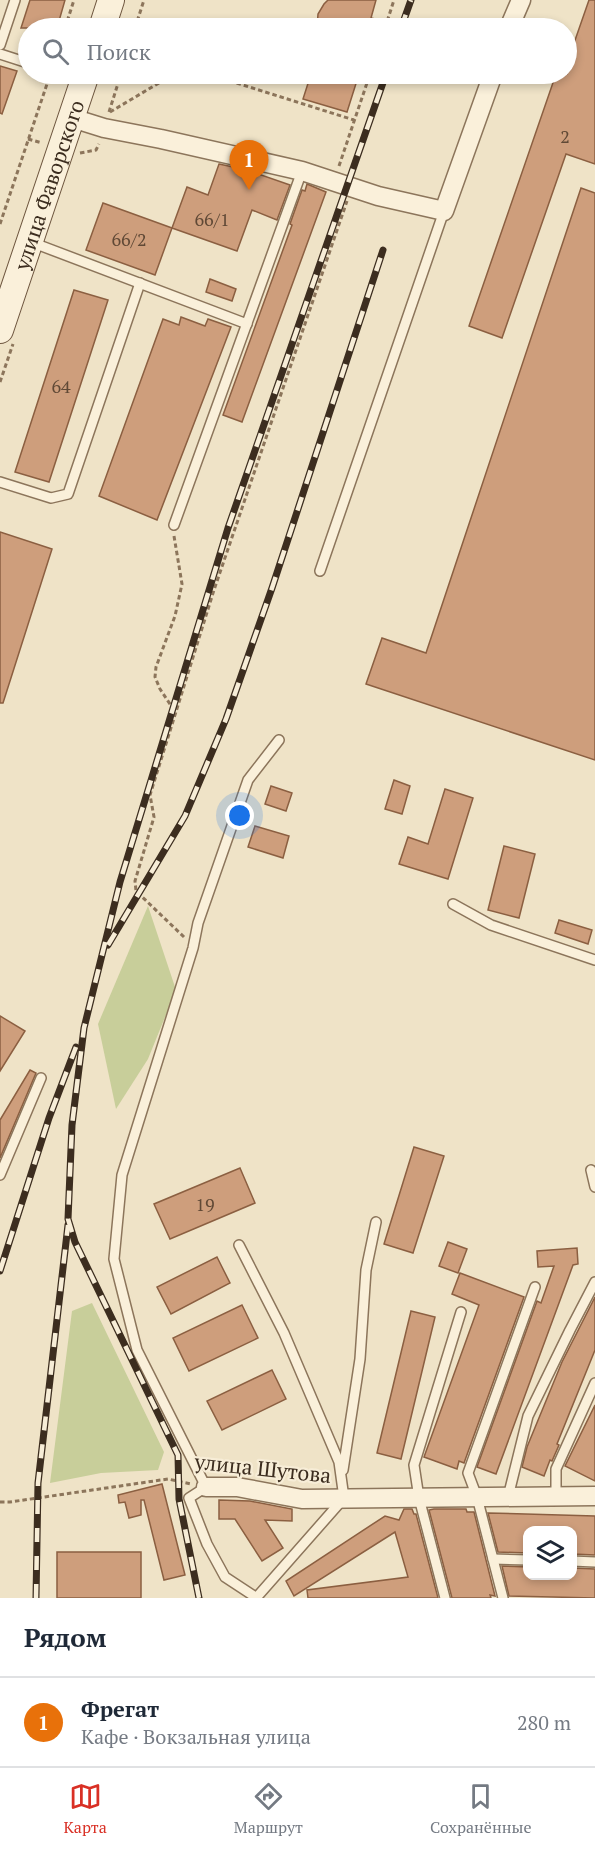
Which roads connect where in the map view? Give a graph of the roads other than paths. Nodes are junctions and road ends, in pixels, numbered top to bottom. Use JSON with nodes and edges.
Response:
{"nodes":[{"id":1,"x":15,"y":0,"type":"edge"},
{"id":2,"x":111,"y":0,"type":"edge"},
{"id":3,"x":521,"y":0,"type":"edge"},
{"id":4,"x":105,"y":18,"type":"edge"},
{"id":5,"x":513,"y":18,"type":"edge"},
{"id":6,"x":0,"y":45,"type":"edge"},
{"id":7,"x":0,"y":54,"type":"edge"},
{"id":8,"x":18,"y":60,"type":"edge"},
{"id":9,"x":76,"y":84,"type":"edge"},
{"id":10,"x":489,"y":84,"type":"edge"},
{"id":11,"x":72,"y":118,"type":"junction"},
{"id":12,"x":302,"y":171,"type":"junction"},
{"id":13,"x":444,"y":211,"type":"junction"},
{"id":14,"x":31,"y":242,"type":"junction"},
{"id":15,"x":140,"y":283,"type":"junction"},
{"id":16,"x":247,"y":324,"type":"junction"},
{"id":17,"x":0,"y":330,"type":"edge"},
{"id":18,"x":0,"y":482,"type":"edge"},
{"id":19,"x":174,"y":525,"type":"road end"},
{"id":20,"x":320,"y":571,"type":"dead end"},
{"id":21,"x":279,"y":740,"type":"dead end"},
{"id":22,"x":453,"y":904,"type":"dead end"},
{"id":23,"x":595,"y":960,"type":"edge"},
{"id":24,"x":41,"y":1078,"type":"dead end"},
{"id":25,"x":591,"y":1170,"type":"dead end"},
{"id":26,"x":0,"y":1175,"type":"edge"},
{"id":27,"x":595,"y":1187,"type":"edge"},
{"id":28,"x":376,"y":1222,"type":"dead end"},
{"id":29,"x":239,"y":1245,"type":"dead end"},
{"id":30,"x":595,"y":1282,"type":"edge"},
{"id":31,"x":535,"y":1287,"type":"dead end"},
{"id":32,"x":461,"y":1312,"type":"dead end"},
{"id":33,"x":595,"y":1383,"type":"edge"},
{"id":34,"x":342,"y":1478,"type":"junction"},
{"id":35,"x":206,"y":1487,"type":"junction"},
{"id":36,"x":595,"y":1496,"type":"edge"},
{"id":37,"x":477,"y":1497,"type":"junction"},
{"id":38,"x":508,"y":1497,"type":"junction"},
{"id":39,"x":556,"y":1497,"type":"junction"},
{"id":40,"x":344,"y":1498,"type":"junction"},
{"id":41,"x":419,"y":1498,"type":"junction"},
{"id":42,"x":493,"y":1558,"type":"junction"},
{"id":43,"x":523,"y":1560,"type":"edge"},
{"id":44,"x":577,"y":1561,"type":"edge"},
{"id":45,"x":595,"y":1562,"type":"edge"},
{"id":46,"x":257,"y":1598,"type":"edge"},
{"id":47,"x":445,"y":1598,"type":"edge"},
{"id":48,"x":503,"y":1598,"type":"edge"}],
"edges":[{"from":1,"to":6,"type":"lane"},
{"from":2,"to":4,"type":"street"},
{"from":3,"to":5,"type":"street"},
{"from":7,"to":8,"type":"lane"},
{"from":9,"to":11,"type":"street","name":"улица Фаворского"},
{"from":10,"to":13,"type":"street"},
{"from":11,"to":12,"type":"street"},
{"from":11,"to":14,"type":"street","name":"улица Фаворского"},
{"from":12,"to":13,"type":"street"},
{"from":12,"to":16,"type":"lane"},
{"from":13,"to":20,"type":"lane"},
{"from":14,"to":15,"type":"lane"},
{"from":14,"to":17,"type":"street","name":"улица Фаворского"},
{"from":15,"to":16,"type":"lane"},
{"from":15,"to":18,"type":"lane"},
{"from":16,"to":19,"type":"lane"},
{"from":21,"to":35,"type":"lane"},
{"from":22,"to":23,"type":"lane"},
{"from":24,"to":26,"type":"lane"},
{"from":25,"to":27,"type":"lane"},
{"from":28,"to":34,"type":"lane"},
{"from":29,"to":34,"type":"lane"},
{"from":30,"to":38,"type":"lane"},
{"from":31,"to":37,"type":"lane"},
{"from":32,"to":41,"type":"lane"},
{"from":33,"to":39,"type":"lane"},
{"from":34,"to":40,"type":"lane"},
{"from":35,"to":40,"type":"street","name":"улица Шутова"},
{"from":35,"to":46,"type":"lane"},
{"from":36,"to":39,"type":"street","name":"улица Шутова"},
{"from":37,"to":38,"type":"street","name":"улица Шутова"},
{"from":37,"to":41,"type":"street","name":"улица Шутова"},
{"from":37,"to":42,"type":"lane"},
{"from":38,"to":39,"type":"street","name":"улица Шутова"},
{"from":40,"to":41,"type":"street","name":"улица Шутова"},
{"from":40,"to":46,"type":"lane"},
{"from":41,"to":47,"type":"lane"},
{"from":42,"to":43,"type":"lane"},
{"from":42,"to":48,"type":"lane"},
{"from":44,"to":45,"type":"lane"}]}
